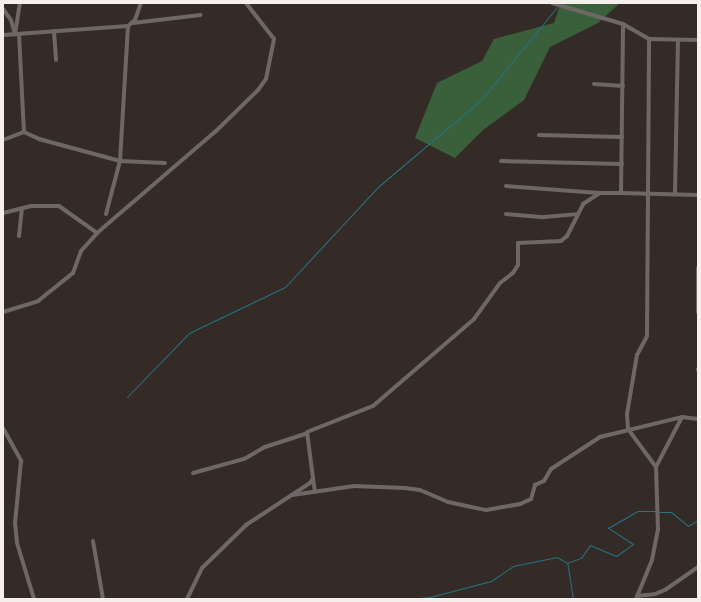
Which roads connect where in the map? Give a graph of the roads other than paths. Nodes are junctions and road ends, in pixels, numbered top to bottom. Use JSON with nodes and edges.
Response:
{"nodes":[{"id":1,"x":20,"y":3,"type":"edge"},
{"id":2,"x":141,"y":3,"type":"edge"},
{"id":3,"x":246,"y":3,"type":"edge"},
{"id":4,"x":552,"y":3,"type":"edge"},
{"id":5,"x":3,"y":9,"type":"edge"},
{"id":6,"x":201,"y":15,"type":"dead end"},
{"id":7,"x":132,"y":23,"type":"junction"},
{"id":8,"x":623,"y":24,"type":"junction"},
{"id":9,"x":128,"y":26,"type":"junction"},
{"id":10,"x":54,"y":31,"type":"junction"},
{"id":11,"x":17,"y":34,"type":"junction"},
{"id":12,"x":3,"y":35,"type":"edge"},
{"id":13,"x":649,"y":39,"type":"junction"},
{"id":14,"x":678,"y":40,"type":"junction"},
{"id":15,"x":698,"y":40,"type":"edge"},
{"id":16,"x":56,"y":60,"type":"dead end"},
{"id":17,"x":594,"y":84,"type":"dead end"},
{"id":18,"x":623,"y":86,"type":"junction"},
{"id":19,"x":24,"y":132,"type":"junction"},
{"id":20,"x":539,"y":135,"type":"dead end"},
{"id":21,"x":622,"y":137,"type":"junction"},
{"id":22,"x":3,"y":140,"type":"edge"},
{"id":23,"x":120,"y":161,"type":"junction"},
{"id":24,"x":501,"y":161,"type":"dead end"},
{"id":25,"x":165,"y":163,"type":"dead end"},
{"id":26,"x":622,"y":164,"type":"junction"},
{"id":27,"x":506,"y":186,"type":"dead end"},
{"id":28,"x":600,"y":193,"type":"junction"},
{"id":29,"x":621,"y":193,"type":"junction"},
{"id":30,"x":647,"y":194,"type":"junction"},
{"id":31,"x":675,"y":194,"type":"junction"},
{"id":32,"x":698,"y":195,"type":"edge"},
{"id":33,"x":22,"y":208,"type":"junction"},
{"id":34,"x":3,"y":213,"type":"edge"},
{"id":35,"x":106,"y":214,"type":"dead end"},
{"id":36,"x":506,"y":214,"type":"dead end"},
{"id":37,"x":577,"y":214,"type":"junction"},
{"id":38,"x":97,"y":233,"type":"junction"},
{"id":39,"x":19,"y":236,"type":"dead end"},
{"id":40,"x":698,"y":268,"type":"edge"},
{"id":41,"x":3,"y":312,"type":"edge"},
{"id":42,"x":698,"y":312,"type":"edge"},
{"id":43,"x":682,"y":417,"type":"junction"},
{"id":44,"x":698,"y":419,"type":"edge"},
{"id":45,"x":3,"y":428,"type":"edge"},
{"id":46,"x":628,"y":429,"type":"junction"},
{"id":47,"x":305,"y":434,"type":"junction"},
{"id":48,"x":656,"y":468,"type":"junction"},
{"id":49,"x":193,"y":473,"type":"dead end"},
{"id":50,"x":313,"y":478,"type":"junction"},
{"id":51,"x":315,"y":492,"type":"junction"},
{"id":52,"x":292,"y":495,"type":"junction"},
{"id":53,"x":94,"y":540,"type":"dead end"},
{"id":54,"x":698,"y":567,"type":"edge"},
{"id":55,"x":636,"y":597,"type":"edge"},
{"id":56,"x":34,"y":599,"type":"edge"},
{"id":57,"x":103,"y":599,"type":"edge"},
{"id":58,"x":187,"y":599,"type":"edge"}],
"edges":[{"from":1,"to":11,"type":"street"},
{"from":2,"to":7,"type":"street"},
{"from":3,"to":38,"type":"street"},
{"from":4,"to":8,"type":"street"},
{"from":5,"to":11,"type":"street"},
{"from":6,"to":7,"type":"street"},
{"from":7,"to":9,"type":"street"},
{"from":8,"to":13,"type":"street"},
{"from":8,"to":18,"type":"street"},
{"from":9,"to":10,"type":"street"},
{"from":9,"to":23,"type":"street"},
{"from":10,"to":11,"type":"street"},
{"from":10,"to":16,"type":"street"},
{"from":11,"to":12,"type":"street"},
{"from":11,"to":19,"type":"street"},
{"from":13,"to":14,"type":"street"},
{"from":13,"to":30,"type":"street"},
{"from":14,"to":15,"type":"street"},
{"from":14,"to":31,"type":"street"},
{"from":17,"to":18,"type":"street"},
{"from":18,"to":21,"type":"street"},
{"from":19,"to":22,"type":"street"},
{"from":19,"to":23,"type":"street"},
{"from":20,"to":21,"type":"street"},
{"from":21,"to":26,"type":"street"},
{"from":23,"to":25,"type":"street"},
{"from":23,"to":35,"type":"street"},
{"from":24,"to":26,"type":"street"},
{"from":26,"to":29,"type":"street"},
{"from":27,"to":28,"type":"street"},
{"from":28,"to":29,"type":"street"},
{"from":28,"to":37,"type":"street"},
{"from":29,"to":30,"type":"street"},
{"from":30,"to":31,"type":"street"},
{"from":30,"to":46,"type":"street"},
{"from":31,"to":32,"type":"street"},
{"from":33,"to":34,"type":"street"},
{"from":33,"to":38,"type":"street"},
{"from":33,"to":39,"type":"street"},
{"from":36,"to":37,"type":"street"},
{"from":37,"to":47,"type":"street"},
{"from":38,"to":41,"type":"street"},
{"from":40,"to":42,"type":"street"},
{"from":43,"to":44,"type":"street"},
{"from":43,"to":46,"type":"street"},
{"from":43,"to":48,"type":"street"},
{"from":45,"to":56,"type":"street"},
{"from":46,"to":48,"type":"street"},
{"from":46,"to":51,"type":"street"},
{"from":47,"to":49,"type":"street"},
{"from":47,"to":50,"type":"street"},
{"from":48,"to":55,"type":"street"},
{"from":50,"to":51,"type":"street"},
{"from":50,"to":52,"type":"street"},
{"from":51,"to":52,"type":"street"},
{"from":52,"to":58,"type":"street"},
{"from":53,"to":57,"type":"street"},
{"from":54,"to":55,"type":"street"}]}
